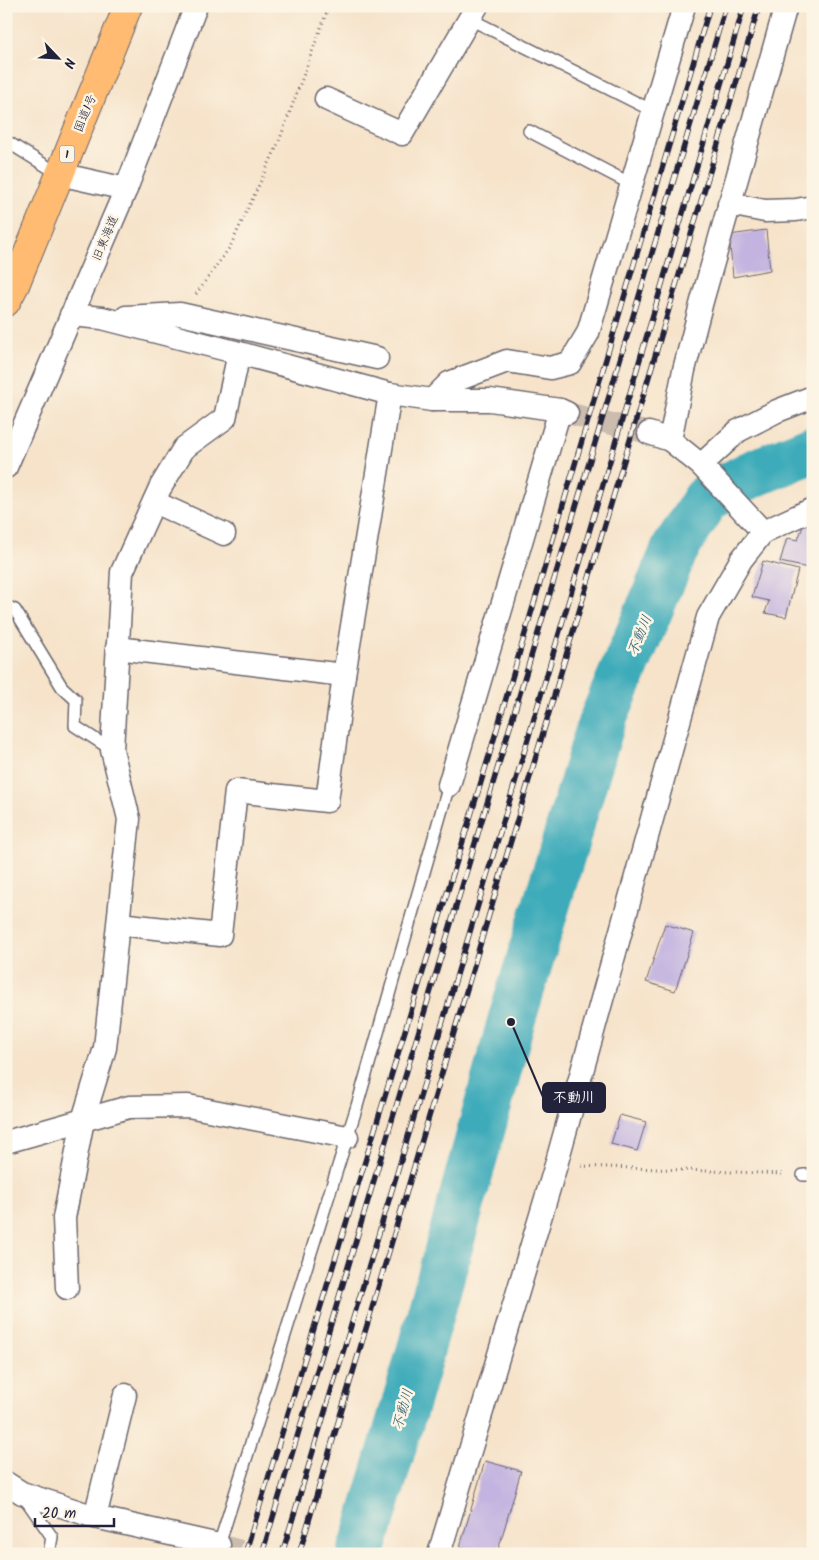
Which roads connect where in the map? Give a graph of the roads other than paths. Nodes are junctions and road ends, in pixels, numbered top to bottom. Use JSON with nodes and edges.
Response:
{"nodes":[{"id":1,"x":128,"y":6,"type":"edge"},
{"id":2,"x":196,"y":6,"type":"edge"},
{"id":3,"x":684,"y":6,"type":"edge"},
{"id":4,"x":786,"y":6,"type":"edge"},
{"id":5,"x":473,"y":12,"type":"edge"},
{"id":6,"x":326,"y":100,"type":"dead end"},
{"id":7,"x":653,"y":111,"type":"junction"},
{"id":8,"x":529,"y":131,"type":"dead end"},
{"id":9,"x":6,"y":141,"type":"edge"},
{"id":10,"x":59,"y":174,"type":"junction"},
{"id":11,"x":631,"y":184,"type":"junction"},
{"id":12,"x":126,"y":189,"type":"junction"},
{"id":13,"x":729,"y":204,"type":"junction"},
{"id":14,"x":813,"y":207,"type":"edge"},
{"id":15,"x":6,"y":302,"type":"edge"},
{"id":16,"x":71,"y":315,"type":"junction"},
{"id":17,"x":102,"y":318,"type":"junction"},
{"id":18,"x":239,"y":353,"type":"junction"},
{"id":19,"x":377,"y":358,"type":"dead end"},
{"id":20,"x":390,"y":394,"type":"junction"},
{"id":21,"x":813,"y":397,"type":"edge"},
{"id":22,"x":432,"y":400,"type":"junction"},
{"id":23,"x":648,"y":433,"type":"tunnel mouth"},
{"id":24,"x":670,"y":440,"type":"junction"},
{"id":25,"x":701,"y":465,"type":"junction"},
{"id":26,"x":6,"y":467,"type":"edge"},
{"id":27,"x":154,"y":502,"type":"junction"},
{"id":28,"x":813,"y":509,"type":"edge"},
{"id":29,"x":763,"y":532,"type":"junction"},
{"id":30,"x":224,"y":534,"type":"dead end"},
{"id":31,"x":6,"y":606,"type":"edge"},
{"id":32,"x":117,"y":648,"type":"junction"},
{"id":33,"x":344,"y":675,"type":"junction"},
{"id":34,"x":112,"y":750,"type":"junction"},
{"id":35,"x":449,"y":785,"type":"joint"},
{"id":36,"x":119,"y":924,"type":"junction"},
{"id":37,"x":83,"y":1120,"type":"junction"},
{"id":38,"x":347,"y":1137,"type":"junction"},
{"id":39,"x":6,"y":1142,"type":"edge"},
{"id":40,"x":67,"y":1288,"type":"dead end"},
{"id":41,"x":125,"y":1396,"type":"dead end"},
{"id":42,"x":14,"y":1488,"type":"edge"},
{"id":43,"x":95,"y":1518,"type":"junction"},
{"id":44,"x":219,"y":1545,"type":"joint"},
{"id":45,"x":49,"y":1554,"type":"edge"},
{"id":46,"x":439,"y":1554,"type":"edge"}],
"edges":[{"from":1,"to":10,"type":"highway","name":"国道1号","number":"1"},
{"from":2,"to":12,"type":"street","name":"旧東海道"},
{"from":3,"to":7,"type":"street"},
{"from":4,"to":13,"type":"street"},
{"from":5,"to":6,"type":"street"},
{"from":5,"to":7,"type":"lane"},
{"from":7,"to":11,"type":"street"},
{"from":8,"to":11,"type":"lane"},
{"from":9,"to":10,"type":"lane"},
{"from":10,"to":12,"type":"street"},
{"from":10,"to":15,"type":"highway","name":"国道1号","number":"1"},
{"from":11,"to":22,"type":"street"},
{"from":12,"to":16,"type":"street","name":"旧東海道"},
{"from":13,"to":14,"type":"street"},
{"from":13,"to":24,"type":"street"},
{"from":16,"to":17,"type":"street"},
{"from":16,"to":26,"type":"street","name":"旧東海道"},
{"from":17,"to":18,"type":"street"},
{"from":17,"to":19,"type":"street"},
{"from":18,"to":20,"type":"street"},
{"from":18,"to":27,"type":"street"},
{"from":20,"to":22,"type":"street"},
{"from":20,"to":33,"type":"street"},
{"from":21,"to":25,"type":"street"},
{"from":22,"to":35,"type":"street"},
{"from":23,"to":24,"type":"street"},
{"from":24,"to":25,"type":"street"},
{"from":25,"to":29,"type":"street"},
{"from":27,"to":30,"type":"street"},
{"from":27,"to":32,"type":"street"},
{"from":28,"to":29,"type":"street"},
{"from":29,"to":46,"type":"street"},
{"from":31,"to":34,"type":"lane"},
{"from":32,"to":33,"type":"street"},
{"from":32,"to":34,"type":"street"},
{"from":33,"to":36,"type":"street"},
{"from":34,"to":36,"type":"street"},
{"from":35,"to":38,"type":"lane"},
{"from":36,"to":37,"type":"street"},
{"from":37,"to":38,"type":"street"},
{"from":37,"to":39,"type":"street"},
{"from":37,"to":40,"type":"street"},
{"from":38,"to":44,"type":"lane"},
{"from":41,"to":43,"type":"street"},
{"from":42,"to":43,"type":"street"},
{"from":42,"to":45,"type":"lane"},
{"from":43,"to":44,"type":"street"}]}
